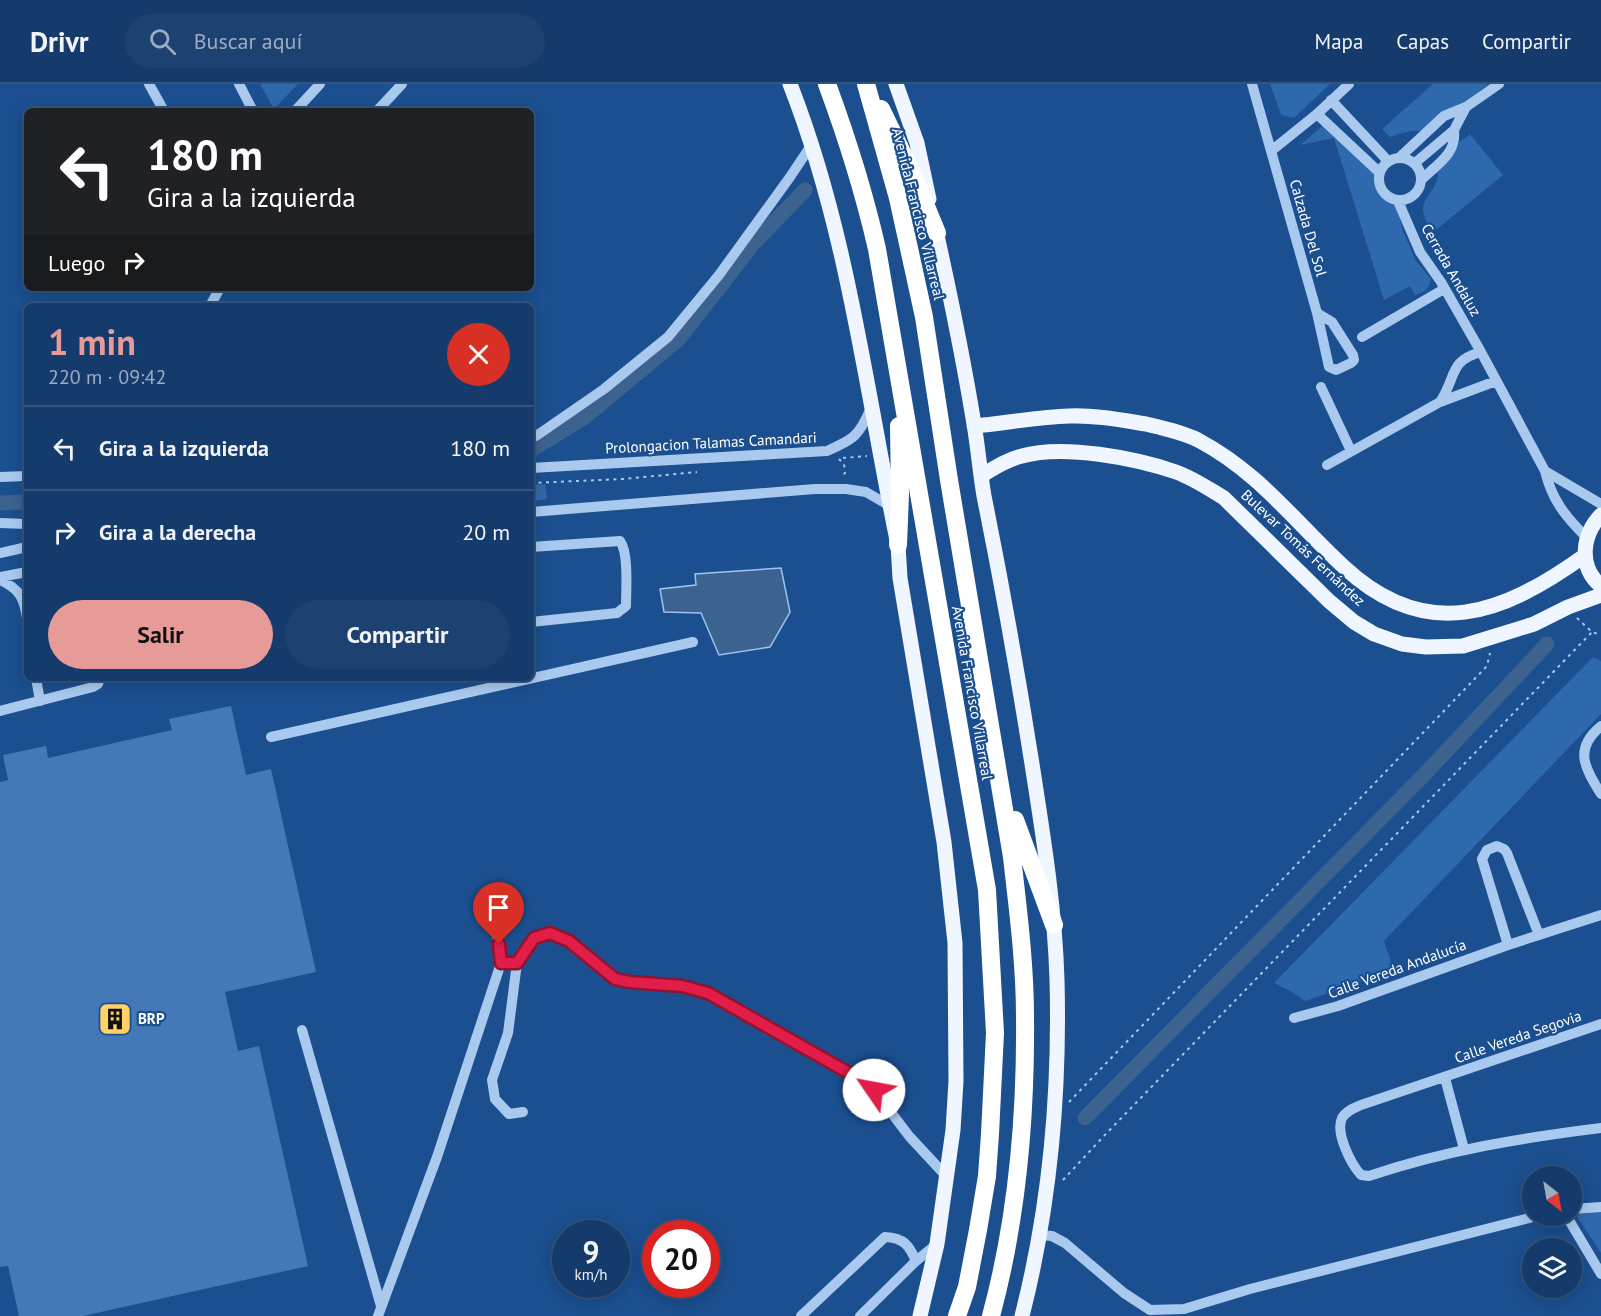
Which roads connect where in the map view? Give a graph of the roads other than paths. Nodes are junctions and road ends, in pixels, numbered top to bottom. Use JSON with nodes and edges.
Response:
{"nodes":[{"id":1,"x":149,"y":84,"type":"edge"},
{"id":2,"x":239,"y":84,"type":"edge"},
{"id":3,"x":320,"y":84,"type":"edge"},
{"id":4,"x":402,"y":84,"type":"edge"},
{"id":5,"x":790,"y":84,"type":"edge"},
{"id":6,"x":826,"y":84,"type":"edge"},
{"id":7,"x":867,"y":84,"type":"edge"},
{"id":8,"x":896,"y":84,"type":"edge"},
{"id":9,"x":1252,"y":84,"type":"edge"},
{"id":10,"x":1350,"y":84,"type":"edge"},
{"id":11,"x":1499,"y":84,"type":"edge"},
{"id":12,"x":1331,"y":100,"type":"junction"},
{"id":13,"x":1466,"y":107,"type":"junction"},
{"id":14,"x":162,"y":108,"type":"edge"},
{"id":15,"x":251,"y":108,"type":"edge"},
{"id":16,"x":298,"y":108,"type":"edge"},
{"id":17,"x":379,"y":108,"type":"edge"},
{"id":18,"x":1317,"y":114,"type":"junction"},
{"id":19,"x":1454,"y":130,"type":"junction"},
{"id":20,"x":812,"y":144,"type":"junction"},
{"id":21,"x":1271,"y":151,"type":"junction"},
{"id":22,"x":1394,"y":160,"type":"junction"},
{"id":23,"x":1415,"y":164,"type":"junction"},
{"id":24,"x":1380,"y":173,"type":"junction"},
{"id":25,"x":1422,"y":179,"type":"junction"},
{"id":26,"x":1398,"y":201,"type":"junction"},
{"id":27,"x":937,"y":233,"type":"junction"},
{"id":28,"x":1444,"y":289,"type":"junction"},
{"id":29,"x":1317,"y":313,"type":"junction"},
{"id":30,"x":1362,"y":337,"type":"dead end"},
{"id":31,"x":1481,"y":352,"type":"junction"},
{"id":32,"x":1496,"y":381,"type":"junction"},
{"id":33,"x":898,"y":382,"type":"junction"},
{"id":34,"x":1321,"y":387,"type":"dead end"},
{"id":35,"x":1440,"y":402,"type":"junction"},
{"id":36,"x":871,"y":408,"type":"junction"},
{"id":37,"x":974,"y":426,"type":"junction"},
{"id":38,"x":536,"y":436,"type":"dead end"},
{"id":39,"x":1351,"y":451,"type":"junction"},
{"id":40,"x":1327,"y":465,"type":"dead end"},
{"id":41,"x":534,"y":468,"type":"edge"},
{"id":42,"x":1545,"y":471,"type":"junction"},
{"id":43,"x":24,"y":476,"type":"edge"},
{"id":44,"x":981,"y":476,"type":"junction"},
{"id":45,"x":0,"y":477,"type":"edge"},
{"id":46,"x":1601,"y":504,"type":"edge"},
{"id":47,"x":890,"y":506,"type":"junction"},
{"id":48,"x":534,"y":512,"type":"edge"},
{"id":49,"x":1601,"y":515,"type":"edge"},
{"id":50,"x":0,"y":523,"type":"edge"},
{"id":51,"x":24,"y":524,"type":"edge"},
{"id":52,"x":1586,"y":537,"type":"junction"},
{"id":53,"x":898,"y":545,"type":"junction"},
{"id":54,"x":24,"y":547,"type":"edge"},
{"id":55,"x":534,"y":547,"type":"edge"},
{"id":56,"x":0,"y":553,"type":"edge"},
{"id":57,"x":1584,"y":556,"type":"junction"},
{"id":58,"x":24,"y":573,"type":"edge"},
{"id":59,"x":0,"y":578,"type":"edge"},
{"id":60,"x":1601,"y":586,"type":"edge"},
{"id":61,"x":1601,"y":595,"type":"edge"},
{"id":62,"x":24,"y":601,"type":"edge"},
{"id":63,"x":534,"y":622,"type":"edge"},
{"id":64,"x":693,"y":642,"type":"dead end"},
{"id":65,"x":534,"y":675,"type":"edge"},
{"id":66,"x":37,"y":681,"type":"edge"},
{"id":67,"x":99,"y":681,"type":"edge"},
{"id":68,"x":498,"y":682,"type":"edge"},
{"id":69,"x":40,"y":701,"type":"junction"},
{"id":70,"x":0,"y":711,"type":"edge"},
{"id":71,"x":1601,"y":726,"type":"edge"},
{"id":72,"x":272,"y":737,"type":"dead end"},
{"id":73,"x":994,"y":759,"type":"junction"},
{"id":74,"x":1601,"y":794,"type":"edge"},
{"id":75,"x":1601,"y":915,"type":"edge"},
{"id":76,"x":1054,"y":925,"type":"junction"},
{"id":77,"x":496,"y":926,"type":"dead end"},
{"id":78,"x":1539,"y":935,"type":"junction"},
{"id":79,"x":1508,"y":945,"type":"junction"},
{"id":80,"x":501,"y":963,"type":"junction"},
{"id":81,"x":517,"y":963,"type":"junction"},
{"id":82,"x":1294,"y":1018,"type":"dead end"},
{"id":83,"x":1601,"y":1024,"type":"edge"},
{"id":84,"x":302,"y":1030,"type":"dead end"},
{"id":85,"x":1445,"y":1078,"type":"junction"},
{"id":86,"x":523,"y":1112,"type":"dead end"},
{"id":87,"x":1601,"y":1128,"type":"edge"},
{"id":88,"x":1464,"y":1149,"type":"junction"},
{"id":89,"x":947,"y":1177,"type":"junction"},
{"id":90,"x":1601,"y":1207,"type":"edge"},
{"id":91,"x":1582,"y":1208,"type":"edge"},
{"id":92,"x":1522,"y":1220,"type":"edge"},
{"id":93,"x":1573,"y":1226,"type":"edge"},
{"id":94,"x":1039,"y":1235,"type":"junction"},
{"id":95,"x":937,"y":1244,"type":"junction"},
{"id":96,"x":916,"y":1261,"type":"junction"},
{"id":97,"x":1601,"y":1274,"type":"edge"},
{"id":98,"x":379,"y":1311,"type":"edge"},
{"id":99,"x":1154,"y":1313,"type":"edge"},
{"id":100,"x":801,"y":1316,"type":"edge"},
{"id":101,"x":860,"y":1316,"type":"edge"},
{"id":102,"x":920,"y":1316,"type":"edge"},
{"id":103,"x":957,"y":1316,"type":"edge"},
{"id":104,"x":991,"y":1316,"type":"edge"},
{"id":105,"x":1022,"y":1316,"type":"edge"}],
"edges":[{"from":1,"to":14,"type":"street"},
{"from":2,"to":15,"type":"street"},
{"from":3,"to":16,"type":"street"},
{"from":4,"to":17,"type":"street"},
{"from":5,"to":20,"type":"main road"},
{"from":6,"to":33,"type":"highway","name":"Avenida Francisco Villarreal"},
{"from":7,"to":27,"type":"highway"},
{"from":7,"to":73,"type":"highway","name":"Avenida Francisco Villarreal"},
{"from":8,"to":27,"type":"main road","name":"Avenida Francisco Villarreal"},
{"from":9,"to":21,"type":"street","name":"Calzada Del Sol"},
{"from":10,"to":12,"type":"street"},
{"from":11,"to":13,"type":"street"},
{"from":12,"to":18,"type":"street"},
{"from":12,"to":22,"type":"street"},
{"from":13,"to":19,"type":"street"},
{"from":13,"to":22,"type":"street"},
{"from":18,"to":21,"type":"street"},
{"from":18,"to":24,"type":"street"},
{"from":19,"to":23,"type":"street"},
{"from":19,"to":25,"type":"street"},
{"from":20,"to":36,"type":"main road"},
{"from":20,"to":38,"type":"street"},
{"from":21,"to":29,"type":"street","name":"Calzada Del Sol"},
{"from":22,"to":23,"type":"street"},
{"from":22,"to":24,"type":"street"},
{"from":23,"to":25,"type":"street"},
{"from":24,"to":26,"type":"street"},
{"from":25,"to":26,"type":"street"},
{"from":26,"to":28,"type":"street","name":"Cerrada Andaluz"},
{"from":27,"to":37,"type":"main road","name":"Avenida Francisco Villarreal"},
{"from":28,"to":30,"type":"street"},
{"from":28,"to":31,"type":"street","name":"Cerrada Andaluz"},
{"from":29,"to":29,"type":"street","name":"Calzada Del Sol"},
{"from":31,"to":32,"type":"street","name":"Cerrada Andaluz"},
{"from":31,"to":35,"type":"street"},
{"from":32,"to":35,"type":"street"},
{"from":32,"to":42,"type":"street","name":"Cerrada Andaluz"},
{"from":33,"to":53,"type":"highway"},
{"from":33,"to":103,"type":"highway","name":"Avenida Francisco Villarreal"},
{"from":34,"to":39,"type":"street"},
{"from":35,"to":39,"type":"street"},
{"from":36,"to":41,"type":"street","name":"Prolongacion Talamas Camandari"},
{"from":36,"to":47,"type":"main road"},
{"from":37,"to":44,"type":"main road","name":"Avenida Francisco Villarreal"},
{"from":37,"to":57,"type":"main road","name":"Bulevar Tomás Fernández"},
{"from":39,"to":40,"type":"street"},
{"from":42,"to":46,"type":"street"},
{"from":42,"to":52,"type":"street","name":"Cerrada Andaluz"},
{"from":43,"to":45,"type":"street"},
{"from":44,"to":61,"type":"main road","name":"Bulevar Tomás Fernández"},
{"from":44,"to":76,"type":"main road","name":"Avenida Francisco Villarreal"},
{"from":47,"to":48,"type":"street"},
{"from":47,"to":53,"type":"main road"},
{"from":49,"to":52,"type":"main road"},
{"from":50,"to":51,"type":"street"},
{"from":52,"to":57,"type":"main road"},
{"from":53,"to":89,"type":"main road"},
{"from":54,"to":56,"type":"street"},
{"from":55,"to":63,"type":"street"},
{"from":57,"to":60,"type":"main road"},
{"from":58,"to":59,"type":"street"},
{"from":59,"to":62,"type":"street"},
{"from":64,"to":65,"type":"street"},
{"from":66,"to":69,"type":"street"},
{"from":67,"to":69,"type":"street"},
{"from":68,"to":72,"type":"street"},
{"from":69,"to":70,"type":"street"},
{"from":71,"to":74,"type":"street"},
{"from":73,"to":76,"type":"highway"},
{"from":73,"to":104,"type":"highway","name":"Avenida Francisco Villarreal"},
{"from":75,"to":78,"type":"street","name":"Calle Vereda Andalucía"},
{"from":76,"to":94,"type":"main road","name":"Avenida Francisco Villarreal"},
{"from":77,"to":80,"type":"street"},
{"from":78,"to":79,"type":"street","name":"Calle Vereda Andalucía"},
{"from":78,"to":79,"type":"street"},
{"from":79,"to":82,"type":"street","name":"Calle Vereda Andalucía"},
{"from":80,"to":81,"type":"street"},
{"from":80,"to":98,"type":"street"},
{"from":81,"to":86,"type":"street"},
{"from":81,"to":89,"type":"street"},
{"from":83,"to":85,"type":"street","name":"Calle Vereda Segovia"},
{"from":84,"to":98,"type":"street"},
{"from":85,"to":88,"type":"street","name":"Calle Vereda Segovia"},
{"from":85,"to":88,"type":"street","name":"Calle Vereda Segovia"},
{"from":87,"to":88,"type":"street","name":"Calle Vereda Segovia"},
{"from":89,"to":95,"type":"main road"},
{"from":90,"to":91,"type":"street"},
{"from":92,"to":99,"type":"street"},
{"from":93,"to":97,"type":"street"},
{"from":94,"to":99,"type":"street"},
{"from":94,"to":105,"type":"main road","name":"Avenida Francisco Villarreal"},
{"from":95,"to":96,"type":"street"},
{"from":95,"to":102,"type":"main road"},
{"from":96,"to":100,"type":"street"},
{"from":96,"to":101,"type":"street"}]}
